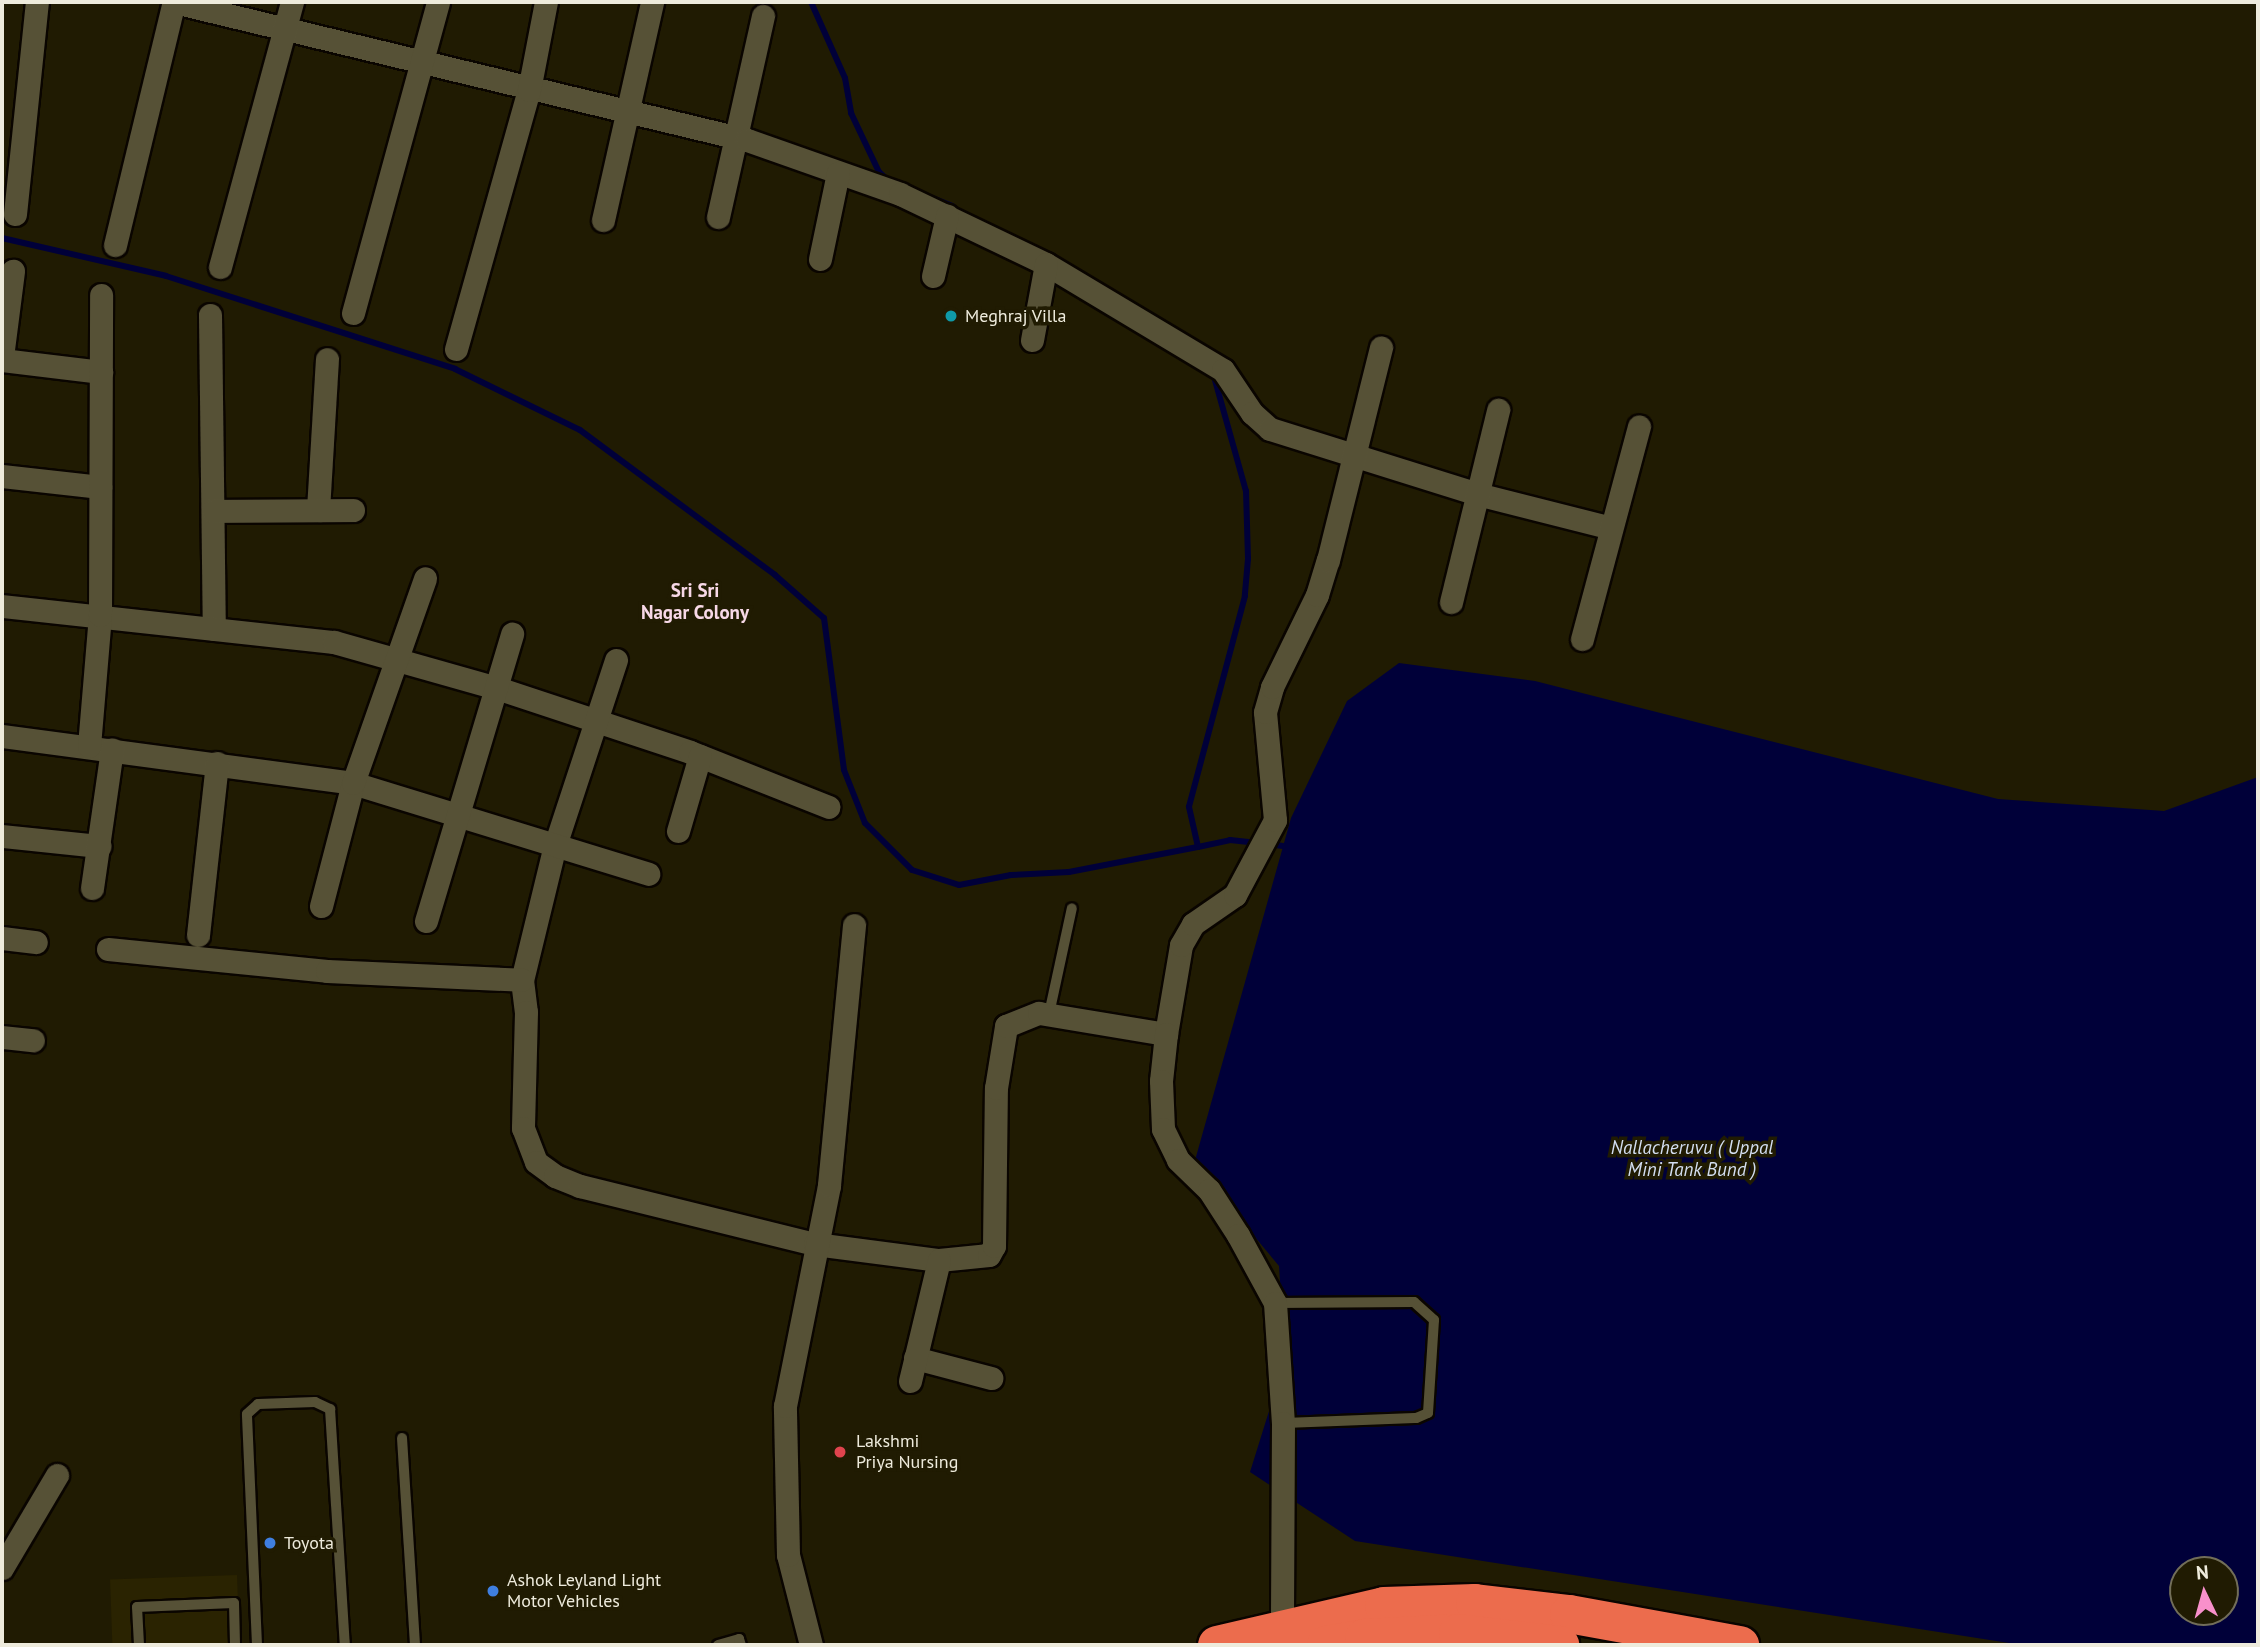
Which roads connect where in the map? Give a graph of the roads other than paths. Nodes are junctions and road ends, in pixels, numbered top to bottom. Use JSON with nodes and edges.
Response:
{"nodes":[{"id":1,"x":37,"y":2,"type":"edge"},
{"id":2,"x":292,"y":2,"type":"edge"},
{"id":3,"x":438,"y":2,"type":"edge"},
{"id":4,"x":546,"y":2,"type":"edge"},
{"id":5,"x":652,"y":2,"type":"edge"},
{"id":6,"x":762,"y":16,"type":"dead end"},
{"id":7,"x":285,"y":32,"type":"junction"},
{"id":8,"x":423,"y":64,"type":"junction"},
{"id":9,"x":529,"y":90,"type":"junction"},
{"id":10,"x":628,"y":110,"type":"junction"},
{"id":11,"x":735,"y":137,"type":"junction"},
{"id":12,"x":838,"y":173,"type":"junction"},
{"id":13,"x":15,"y":214,"type":"dead end"},
{"id":14,"x":947,"y":216,"type":"junction"},
{"id":15,"x":718,"y":217,"type":"dead end"},
{"id":16,"x":603,"y":220,"type":"dead end"},
{"id":17,"x":115,"y":245,"type":"dead end"},
{"id":18,"x":820,"y":259,"type":"dead end"},
{"id":19,"x":1046,"y":264,"type":"junction"},
{"id":20,"x":220,"y":267,"type":"dead end"},
{"id":21,"x":13,"y":271,"type":"dead end"},
{"id":22,"x":933,"y":276,"type":"dead end"},
{"id":23,"x":101,"y":295,"type":"dead end"},
{"id":24,"x":353,"y":313,"type":"dead end"},
{"id":25,"x":210,"y":315,"type":"dead end"},
{"id":26,"x":1032,"y":340,"type":"dead end"},
{"id":27,"x":1381,"y":347,"type":"dead end"},
{"id":28,"x":456,"y":349,"type":"dead end"},
{"id":29,"x":2,"y":359,"type":"edge"},
{"id":30,"x":327,"y":359,"type":"dead end"},
{"id":31,"x":101,"y":372,"type":"junction"},
{"id":32,"x":1498,"y":410,"type":"dead end"},
{"id":33,"x":1639,"y":426,"type":"dead end"},
{"id":34,"x":1356,"y":459,"type":"junction"},
{"id":35,"x":2,"y":476,"type":"edge"},
{"id":36,"x":100,"y":487,"type":"junction"},
{"id":37,"x":1477,"y":494,"type":"junction"},
{"id":38,"x":318,"y":510,"type":"junction"},
{"id":39,"x":353,"y":510,"type":"dead end"},
{"id":40,"x":213,"y":511,"type":"junction"},
{"id":41,"x":1611,"y":528,"type":"junction"},
{"id":42,"x":425,"y":578,"type":"dead end"},
{"id":43,"x":1451,"y":602,"type":"dead end"},
{"id":44,"x":2,"y":606,"type":"edge"},
{"id":45,"x":100,"y":615,"type":"junction"},
{"id":46,"x":214,"y":629,"type":"junction"},
{"id":47,"x":512,"y":634,"type":"dead end"},
{"id":48,"x":1582,"y":639,"type":"dead end"},
{"id":49,"x":398,"y":660,"type":"junction"},
{"id":50,"x":615,"y":660,"type":"dead end"},
{"id":51,"x":497,"y":688,"type":"junction"},
{"id":52,"x":595,"y":721,"type":"junction"},
{"id":53,"x":2,"y":736,"type":"edge"},
{"id":54,"x":89,"y":746,"type":"junction"},
{"id":55,"x":112,"y":749,"type":"junction"},
{"id":56,"x":700,"y":756,"type":"junction"},
{"id":57,"x":217,"y":763,"type":"junction"},
{"id":58,"x":353,"y":783,"type":"junction"},
{"id":59,"x":829,"y":807,"type":"dead end"},
{"id":60,"x":456,"y":816,"type":"junction"},
{"id":61,"x":678,"y":831,"type":"dead end"},
{"id":62,"x":2,"y":836,"type":"edge"},
{"id":63,"x":555,"y":845,"type":"junction"},
{"id":64,"x":99,"y":846,"type":"junction"},
{"id":65,"x":648,"y":874,"type":"dead end"},
{"id":66,"x":92,"y":888,"type":"dead end"},
{"id":67,"x":321,"y":906,"type":"dead end"},
{"id":68,"x":1072,"y":908,"type":"dead end"},
{"id":69,"x":426,"y":921,"type":"dead end"},
{"id":70,"x":854,"y":925,"type":"dead end"},
{"id":71,"x":198,"y":935,"type":"dead end"},
{"id":72,"x":2,"y":938,"type":"edge"},
{"id":73,"x":36,"y":942,"type":"dead end"},
{"id":74,"x":108,"y":949,"type":"dead end"},
{"id":75,"x":522,"y":980,"type":"junction"},
{"id":76,"x":1049,"y":1014,"type":"junction"},
{"id":77,"x":1166,"y":1034,"type":"junction"},
{"id":78,"x":2,"y":1037,"type":"edge"},
{"id":79,"x":33,"y":1040,"type":"dead end"},
{"id":80,"x":815,"y":1244,"type":"junction"},
{"id":81,"x":939,"y":1260,"type":"junction"},
{"id":82,"x":1275,"y":1303,"type":"junction"},
{"id":83,"x":915,"y":1358,"type":"junction"},
{"id":84,"x":991,"y":1378,"type":"dead end"},
{"id":85,"x":909,"y":1381,"type":"dead end"},
{"id":86,"x":1283,"y":1423,"type":"junction"},
{"id":87,"x":402,"y":1438,"type":"dead end"},
{"id":88,"x":57,"y":1475,"type":"dead end"},
{"id":89,"x":2,"y":1568,"type":"edge"},
{"id":90,"x":1282,"y":1637,"type":"edge"},
{"id":91,"x":1365,"y":1642,"type":"edge"},
{"id":92,"x":139,"y":1645,"type":"edge"},
{"id":93,"x":235,"y":1645,"type":"edge"},
{"id":94,"x":257,"y":1645,"type":"edge"},
{"id":95,"x":345,"y":1645,"type":"edge"},
{"id":96,"x":415,"y":1645,"type":"edge"},
{"id":97,"x":718,"y":1645,"type":"edge"},
{"id":98,"x":741,"y":1645,"type":"edge"},
{"id":99,"x":811,"y":1645,"type":"edge"},
{"id":100,"x":1217,"y":1645,"type":"edge"},
{"id":101,"x":1560,"y":1645,"type":"edge"},
{"id":102,"x":1740,"y":1645,"type":"edge"}],
"edges":[{"from":1,"to":13,"type":"street"},
{"from":2,"to":7,"type":"street"},
{"from":3,"to":8,"type":"street"},
{"from":4,"to":9,"type":"street"},
{"from":5,"to":10,"type":"street"},
{"from":6,"to":11,"type":"street"},
{"from":7,"to":8,"type":"street"},
{"from":7,"to":17,"type":"street"},
{"from":7,"to":20,"type":"street"},
{"from":8,"to":9,"type":"street"},
{"from":8,"to":24,"type":"street"},
{"from":9,"to":10,"type":"street"},
{"from":9,"to":28,"type":"street"},
{"from":10,"to":11,"type":"street"},
{"from":10,"to":16,"type":"street"},
{"from":11,"to":12,"type":"street"},
{"from":11,"to":15,"type":"street"},
{"from":12,"to":14,"type":"street"},
{"from":12,"to":18,"type":"street"},
{"from":14,"to":19,"type":"street"},
{"from":14,"to":22,"type":"street"},
{"from":19,"to":26,"type":"street"},
{"from":19,"to":34,"type":"street"},
{"from":21,"to":29,"type":"street"},
{"from":23,"to":31,"type":"street"},
{"from":25,"to":40,"type":"street"},
{"from":27,"to":34,"type":"street"},
{"from":29,"to":31,"type":"street"},
{"from":30,"to":38,"type":"street"},
{"from":31,"to":36,"type":"street"},
{"from":32,"to":37,"type":"street"},
{"from":33,"to":41,"type":"street"},
{"from":34,"to":37,"type":"street"},
{"from":34,"to":77,"type":"street"},
{"from":35,"to":36,"type":"street"},
{"from":36,"to":45,"type":"street"},
{"from":37,"to":41,"type":"street"},
{"from":37,"to":43,"type":"street"},
{"from":38,"to":39,"type":"street"},
{"from":38,"to":40,"type":"street"},
{"from":40,"to":46,"type":"street"},
{"from":41,"to":48,"type":"street"},
{"from":42,"to":49,"type":"street"},
{"from":44,"to":45,"type":"street"},
{"from":45,"to":46,"type":"street"},
{"from":45,"to":54,"type":"street"},
{"from":46,"to":49,"type":"street"},
{"from":47,"to":51,"type":"street"},
{"from":49,"to":51,"type":"street"},
{"from":49,"to":58,"type":"street"},
{"from":50,"to":52,"type":"street"},
{"from":51,"to":52,"type":"street"},
{"from":51,"to":60,"type":"street"},
{"from":52,"to":56,"type":"street"},
{"from":52,"to":63,"type":"street"},
{"from":53,"to":54,"type":"street"},
{"from":54,"to":55,"type":"street"},
{"from":55,"to":57,"type":"street"},
{"from":55,"to":64,"type":"street"},
{"from":56,"to":59,"type":"street"},
{"from":56,"to":61,"type":"street"},
{"from":57,"to":58,"type":"street"},
{"from":57,"to":71,"type":"street"},
{"from":58,"to":60,"type":"street"},
{"from":58,"to":67,"type":"street"},
{"from":60,"to":63,"type":"street"},
{"from":60,"to":69,"type":"street"},
{"from":62,"to":64,"type":"street"},
{"from":63,"to":65,"type":"street"},
{"from":63,"to":75,"type":"street"},
{"from":64,"to":66,"type":"street"},
{"from":68,"to":76,"type":"lane"},
{"from":70,"to":80,"type":"street"},
{"from":72,"to":73,"type":"street"},
{"from":74,"to":75,"type":"street"},
{"from":75,"to":80,"type":"street"},
{"from":76,"to":77,"type":"street"},
{"from":76,"to":81,"type":"street"},
{"from":77,"to":82,"type":"street"},
{"from":78,"to":79,"type":"street"},
{"from":80,"to":81,"type":"street"},
{"from":80,"to":99,"type":"street"},
{"from":81,"to":83,"type":"street"},
{"from":82,"to":86,"type":"street"},
{"from":82,"to":86,"type":"lane"},
{"from":83,"to":84,"type":"street"},
{"from":83,"to":85,"type":"street"},
{"from":86,"to":90,"type":"street"},
{"from":87,"to":96,"type":"lane"},
{"from":88,"to":89,"type":"street"},
{"from":90,"to":100,"type":"highway"},
{"from":90,"to":102,"type":"highway"},
{"from":91,"to":101,"type":"highway"},
{"from":92,"to":93,"type":"lane"},
{"from":94,"to":95,"type":"lane"},
{"from":97,"to":98,"type":"lane"}]}
